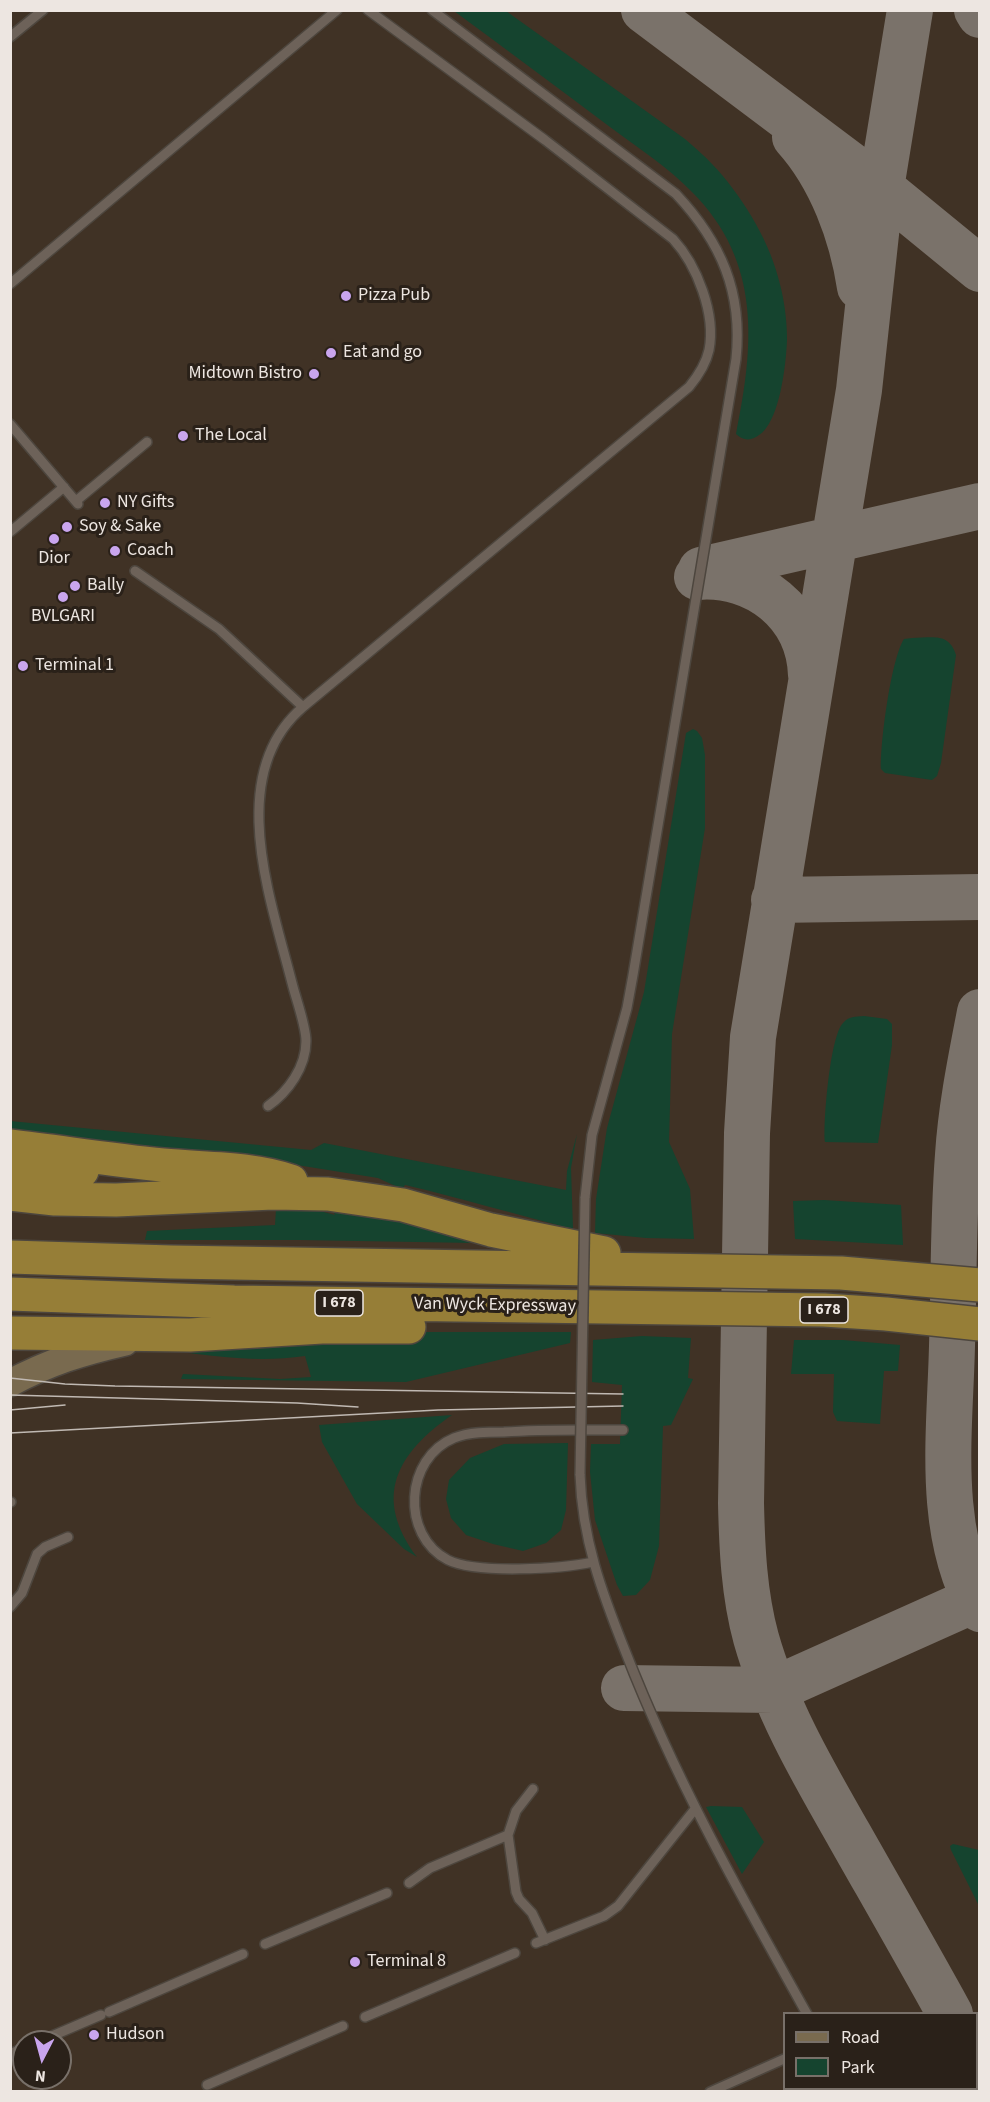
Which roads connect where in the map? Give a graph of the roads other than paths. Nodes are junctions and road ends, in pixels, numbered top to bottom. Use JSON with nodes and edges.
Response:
{"nodes":[{"id":1,"x":43,"y":10,"type":"edge"},
{"id":2,"x":337,"y":10,"type":"edge"},
{"id":3,"x":368,"y":10,"type":"edge"},
{"id":4,"x":432,"y":10,"type":"edge"},
{"id":5,"x":10,"y":37,"type":"edge"},
{"id":6,"x":10,"y":284,"type":"edge"},
{"id":7,"x":10,"y":424,"type":"edge"},
{"id":8,"x":147,"y":442,"type":"dead end"},
{"id":9,"x":64,"y":487,"type":"junction"},
{"id":10,"x":10,"y":532,"type":"edge"},
{"id":11,"x":135,"y":571,"type":"dead end"},
{"id":12,"x":303,"y":707,"type":"junction"},
{"id":13,"x":268,"y":1106,"type":"dead end"},
{"id":14,"x":10,"y":1146,"type":"edge"},
{"id":15,"x":162,"y":1165,"type":"junction"},
{"id":16,"x":10,"y":1171,"type":"edge"},
{"id":17,"x":10,"y":1194,"type":"edge"},
{"id":18,"x":328,"y":1194,"type":"junction"},
{"id":19,"x":10,"y":1242,"type":"edge"},
{"id":20,"x":10,"y":1257,"type":"edge"},
{"id":21,"x":110,"y":1261,"type":"junction"},
{"id":22,"x":685,"y":1270,"type":"junction"},
{"id":23,"x":980,"y":1285,"type":"edge"},
{"id":24,"x":10,"y":1294,"type":"edge"},
{"id":25,"x":668,"y":1308,"type":"junction"},
{"id":26,"x":980,"y":1324,"type":"edge"},
{"id":27,"x":10,"y":1333,"type":"edge"},
{"id":28,"x":154,"y":1336,"type":"junction"},
{"id":29,"x":10,"y":1383,"type":"edge"},
{"id":30,"x":623,"y":1430,"type":"dead end"},
{"id":31,"x":68,"y":1537,"type":"dead end"},
{"id":32,"x":593,"y":1562,"type":"junction"},
{"id":33,"x":10,"y":1607,"type":"edge"},
{"id":34,"x":533,"y":1789,"type":"dead end"},
{"id":35,"x":695,"y":1809,"type":"junction"},
{"id":36,"x":508,"y":1835,"type":"junction"},
{"id":37,"x":409,"y":1883,"type":"dead end"},
{"id":38,"x":387,"y":1893,"type":"dead end"},
{"id":39,"x":265,"y":1944,"type":"dead end"},
{"id":40,"x":515,"y":1953,"type":"dead end"},
{"id":41,"x":243,"y":1954,"type":"dead end"},
{"id":42,"x":806,"y":2012,"type":"edge"},
{"id":43,"x":365,"y":2017,"type":"dead end"},
{"id":44,"x":343,"y":2026,"type":"dead end"},
{"id":45,"x":67,"y":2030,"type":"edge"},
{"id":46,"x":783,"y":2059,"type":"edge"},
{"id":47,"x":207,"y":2085,"type":"dead end"},
{"id":48,"x":710,"y":2091,"type":"edge"}],
"edges":[{"from":1,"to":5,"type":"lane"},
{"from":2,"to":6,"type":"lane"},
{"from":3,"to":12,"type":"lane"},
{"from":4,"to":32,"type":"lane","bridge":true},
{"from":7,"to":9,"type":"lane"},
{"from":8,"to":9,"type":"lane"},
{"from":9,"to":10,"type":"lane"},
{"from":11,"to":12,"type":"lane"},
{"from":12,"to":13,"type":"lane"},
{"from":14,"to":15,"type":"highway"},
{"from":15,"to":16,"type":"highway"},
{"from":15,"to":18,"type":"highway"},
{"from":17,"to":18,"type":"highway"},
{"from":18,"to":22,"type":"highway"},
{"from":19,"to":21,"type":"highway"},
{"from":20,"to":21,"type":"highway","number":"I 678"},
{"from":21,"to":22,"type":"highway","number":"I 678"},
{"from":22,"to":23,"type":"highway","number":"I 678"},
{"from":24,"to":25,"type":"highway","name":"Van Wyck Expressway","number":"I 678"},
{"from":25,"to":26,"type":"highway","name":"Van Wyck Expressway","number":"I 678"},
{"from":25,"to":28,"type":"highway"},
{"from":27,"to":28,"type":"highway"},
{"from":28,"to":29,"type":"street"},
{"from":30,"to":32,"type":"lane"},
{"from":31,"to":33,"type":"lane"},
{"from":32,"to":35,"type":"lane"},
{"from":34,"to":36,"type":"lane"},
{"from":35,"to":36,"type":"lane"},
{"from":35,"to":42,"type":"lane"},
{"from":36,"to":37,"type":"lane"},
{"from":38,"to":39,"type":"lane"},
{"from":40,"to":43,"type":"lane"},
{"from":41,"to":45,"type":"lane"},
{"from":44,"to":47,"type":"lane"},
{"from":46,"to":48,"type":"lane"}]}
